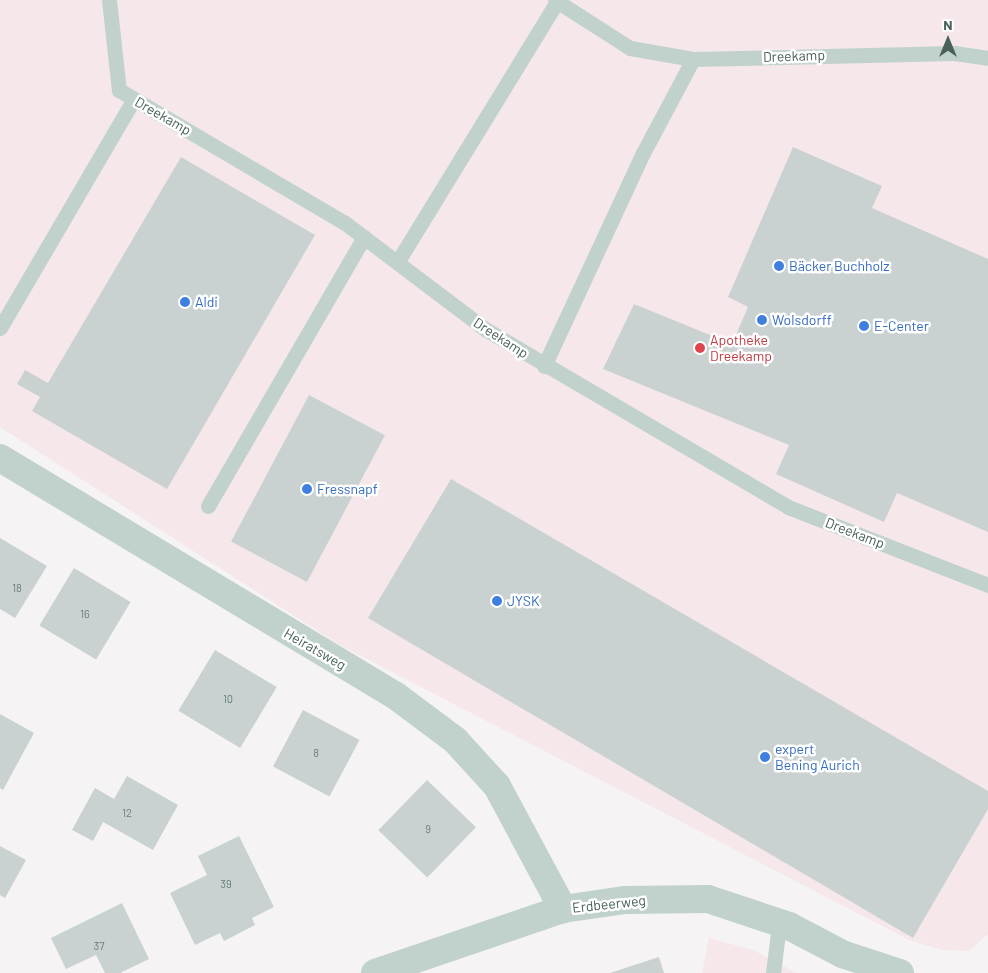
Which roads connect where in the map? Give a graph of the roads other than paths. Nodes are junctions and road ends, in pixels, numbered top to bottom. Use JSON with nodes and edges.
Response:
{"nodes":[{"id":1,"x":109,"y":0,"type":"edge"},
{"id":2,"x":556,"y":1,"type":"edge"},
{"id":3,"x":988,"y":58,"type":"edge"},
{"id":4,"x":693,"y":59,"type":"junction"},
{"id":5,"x":134,"y":99,"type":"junction"},
{"id":6,"x":364,"y":237,"type":"junction"},
{"id":7,"x":398,"y":261,"type":"junction"},
{"id":8,"x":0,"y":328,"type":"edge"},
{"id":9,"x":544,"y":366,"type":"junction"},
{"id":10,"x":0,"y":458,"type":"edge"},
{"id":11,"x":208,"y":506,"type":"dead end"},
{"id":12,"x":988,"y":585,"type":"edge"},
{"id":13,"x":562,"y":909,"type":"junction"},
{"id":14,"x":779,"y":926,"type":"junction"},
{"id":15,"x":842,"y":954,"type":"junction"},
{"id":16,"x":375,"y":973,"type":"edge"},
{"id":17,"x":774,"y":973,"type":"edge"},
{"id":18,"x":865,"y":973,"type":"edge"},
{"id":19,"x":900,"y":973,"type":"edge"}],
"edges":[{"from":1,"to":5,"type":"lane","name":"Dreekamp"},
{"from":2,"to":4,"type":"lane","name":"Dreekamp"},
{"from":2,"to":7,"type":"lane"},
{"from":3,"to":4,"type":"lane","name":"Dreekamp"},
{"from":4,"to":9,"type":"lane"},
{"from":5,"to":6,"type":"lane","name":"Dreekamp"},
{"from":5,"to":8,"type":"lane"},
{"from":6,"to":7,"type":"lane","name":"Dreekamp"},
{"from":6,"to":11,"type":"lane"},
{"from":7,"to":9,"type":"lane","name":"Dreekamp"},
{"from":9,"to":12,"type":"lane","name":"Dreekamp"},
{"from":10,"to":13,"type":"street","name":"Heiratsweg"},
{"from":13,"to":14,"type":"street","name":"Erdbeerweg"},
{"from":13,"to":16,"type":"street","name":"Erdbeerweg"},
{"from":14,"to":15,"type":"street","name":"Erdbeerweg"},
{"from":14,"to":17,"type":"lane"},
{"from":15,"to":18,"type":"street","name":"Erdbeerweg"},
{"from":15,"to":19,"type":"street","name":"Erdbeerweg"}]}
